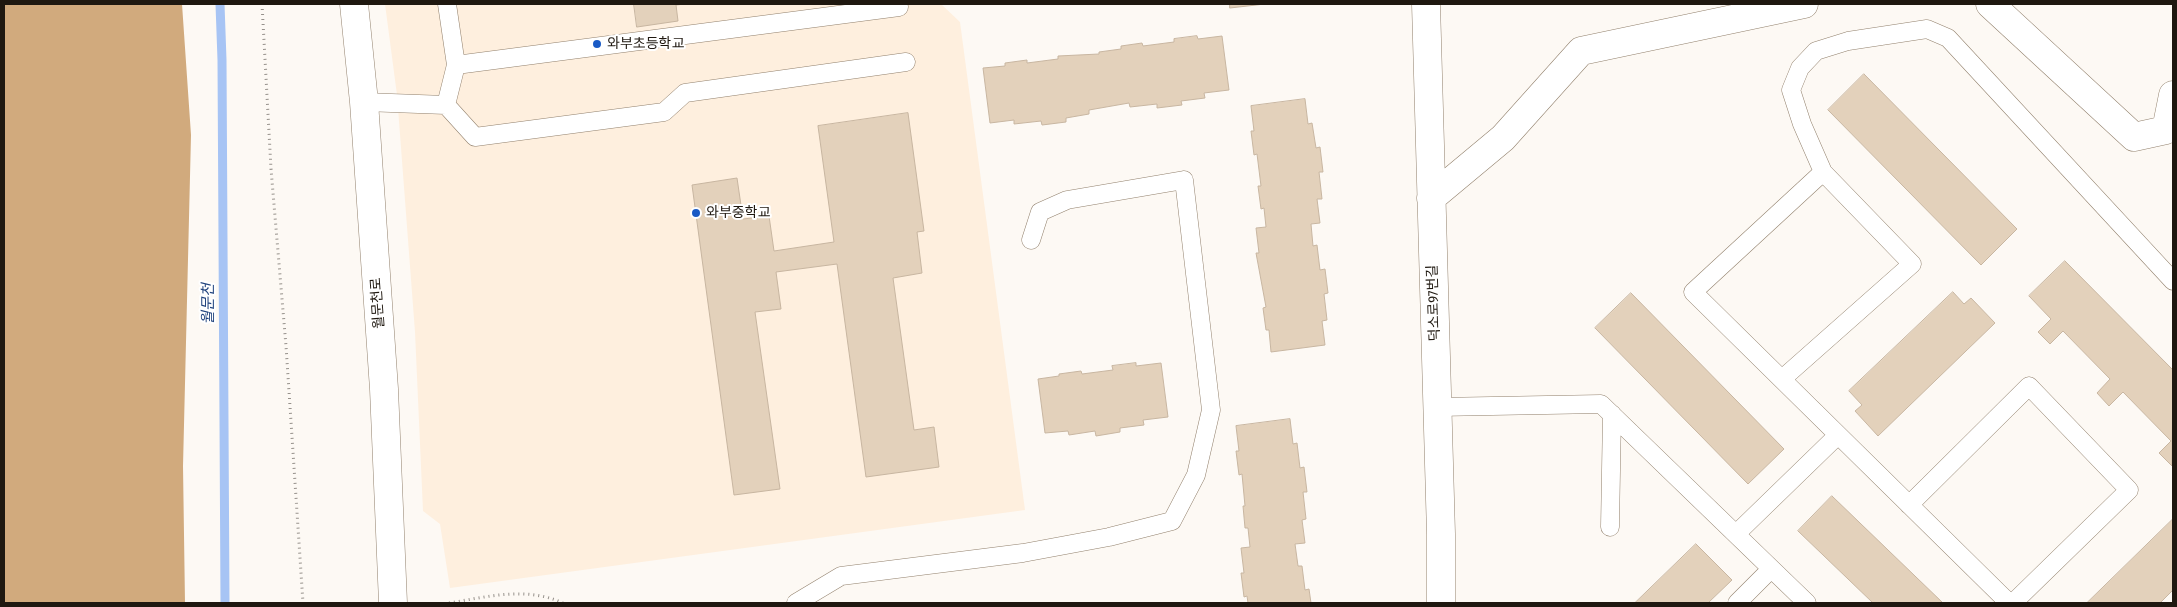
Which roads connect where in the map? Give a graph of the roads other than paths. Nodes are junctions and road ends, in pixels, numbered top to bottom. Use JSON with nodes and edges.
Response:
{"nodes":[{"id":1,"x":354,"y":4,"type":"edge"},
{"id":2,"x":447,"y":4,"type":"edge"},
{"id":3,"x":1426,"y":4,"type":"edge"},
{"id":4,"x":1804,"y":4,"type":"edge"},
{"id":5,"x":1990,"y":4,"type":"edge"},
{"id":6,"x":899,"y":7,"type":"dead end"},
{"id":7,"x":906,"y":62,"type":"dead end"},
{"id":8,"x":456,"y":65,"type":"junction"},
{"id":9,"x":2173,"y":95,"type":"edge"},
{"id":10,"x":364,"y":102,"type":"junction"},
{"id":11,"x":446,"y":105,"type":"junction"},
{"id":12,"x":1823,"y":172,"type":"junction"},
{"id":13,"x":1431,"y":198,"type":"junction"},
{"id":14,"x":1031,"y":240,"type":"dead end"},
{"id":15,"x":2173,"y":282,"type":"edge"},
{"id":16,"x":1782,"y":379,"type":"junction"},
{"id":17,"x":1437,"y":408,"type":"junction"},
{"id":18,"x":1612,"y":414,"type":"junction"},
{"id":19,"x":1838,"y":435,"type":"junction"},
{"id":20,"x":1909,"y":505,"type":"junction"},
{"id":21,"x":1610,"y":527,"type":"dead end"},
{"id":22,"x":1736,"y":534,"type":"junction"},
{"id":23,"x":1771,"y":569,"type":"junction"},
{"id":24,"x":393,"y":603,"type":"edge"},
{"id":25,"x":796,"y":603,"type":"edge"},
{"id":26,"x":1441,"y":603,"type":"edge"},
{"id":27,"x":1738,"y":603,"type":"edge"},
{"id":28,"x":1807,"y":603,"type":"edge"},
{"id":29,"x":2011,"y":603,"type":"edge"}],
"edges":[{"from":1,"to":10,"type":"street","name":"월문천로"},
{"from":2,"to":8,"type":"lane"},
{"from":3,"to":13,"type":"street","name":"덕소로97번길"},
{"from":4,"to":13,"type":"street"},
{"from":5,"to":9,"type":"street"},
{"from":6,"to":8,"type":"lane"},
{"from":7,"to":11,"type":"lane"},
{"from":8,"to":11,"type":"lane"},
{"from":10,"to":11,"type":"lane"},
{"from":10,"to":24,"type":"street","name":"월문천로"},
{"from":12,"to":15,"type":"lane"},
{"from":12,"to":16,"type":"lane"},
{"from":12,"to":16,"type":"lane"},
{"from":13,"to":17,"type":"street","name":"덕소로97번길"},
{"from":14,"to":25,"type":"lane"},
{"from":16,"to":19,"type":"lane"},
{"from":17,"to":18,"type":"lane"},
{"from":17,"to":26,"type":"street","name":"덕소로97번길"},
{"from":18,"to":21,"type":"lane"},
{"from":18,"to":22,"type":"lane"},
{"from":19,"to":20,"type":"lane"},
{"from":19,"to":22,"type":"lane"},
{"from":20,"to":29,"type":"lane"},
{"from":20,"to":29,"type":"lane"},
{"from":22,"to":23,"type":"lane"},
{"from":23,"to":27,"type":"lane"},
{"from":23,"to":28,"type":"lane"}]}
